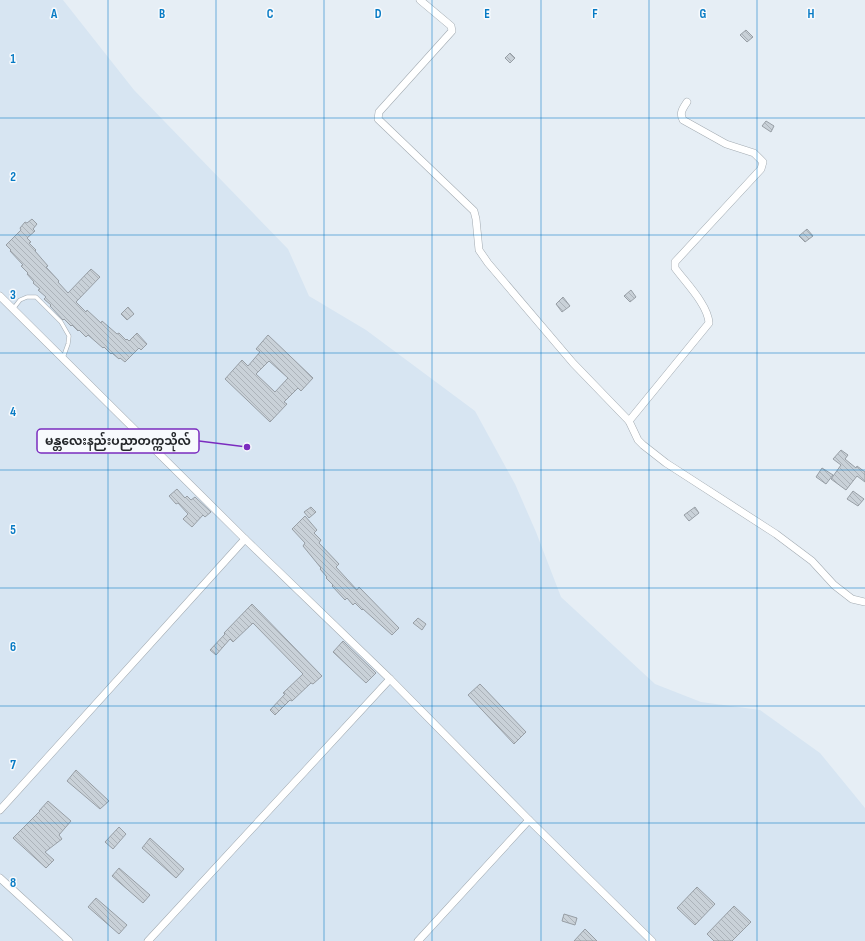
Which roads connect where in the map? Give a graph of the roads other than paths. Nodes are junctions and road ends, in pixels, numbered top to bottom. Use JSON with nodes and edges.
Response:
{"nodes":[{"id":1,"x":420,"y":0,"type":"edge"},
{"id":2,"x":687,"y":102,"type":"dead end"},
{"id":3,"x":0,"y":296,"type":"edge"},
{"id":4,"x":13,"y":309,"type":"junction"},
{"id":5,"x":63,"y":358,"type":"junction"},
{"id":6,"x":629,"y":421,"type":"junction"},
{"id":7,"x":245,"y":539,"type":"junction"},
{"id":8,"x":865,"y":602,"type":"edge"},
{"id":9,"x":390,"y":679,"type":"junction"},
{"id":10,"x":0,"y":810,"type":"edge"},
{"id":11,"x":529,"y":820,"type":"junction"},
{"id":12,"x":0,"y":878,"type":"edge"},
{"id":13,"x":69,"y":941,"type":"edge"},
{"id":14,"x":148,"y":941,"type":"edge"},
{"id":15,"x":418,"y":941,"type":"edge"},
{"id":16,"x":652,"y":941,"type":"edge"}],
"edges":[{"from":1,"to":6,"type":"street"},
{"from":2,"to":6,"type":"street"},
{"from":3,"to":4,"type":"street"},
{"from":4,"to":5,"type":"street"},
{"from":4,"to":5,"type":"lane"},
{"from":5,"to":7,"type":"street"},
{"from":6,"to":8,"type":"street"},
{"from":7,"to":9,"type":"street"},
{"from":7,"to":10,"type":"street"},
{"from":9,"to":11,"type":"street"},
{"from":9,"to":14,"type":"street"},
{"from":11,"to":15,"type":"street"},
{"from":11,"to":16,"type":"street"},
{"from":12,"to":13,"type":"street"}]}
